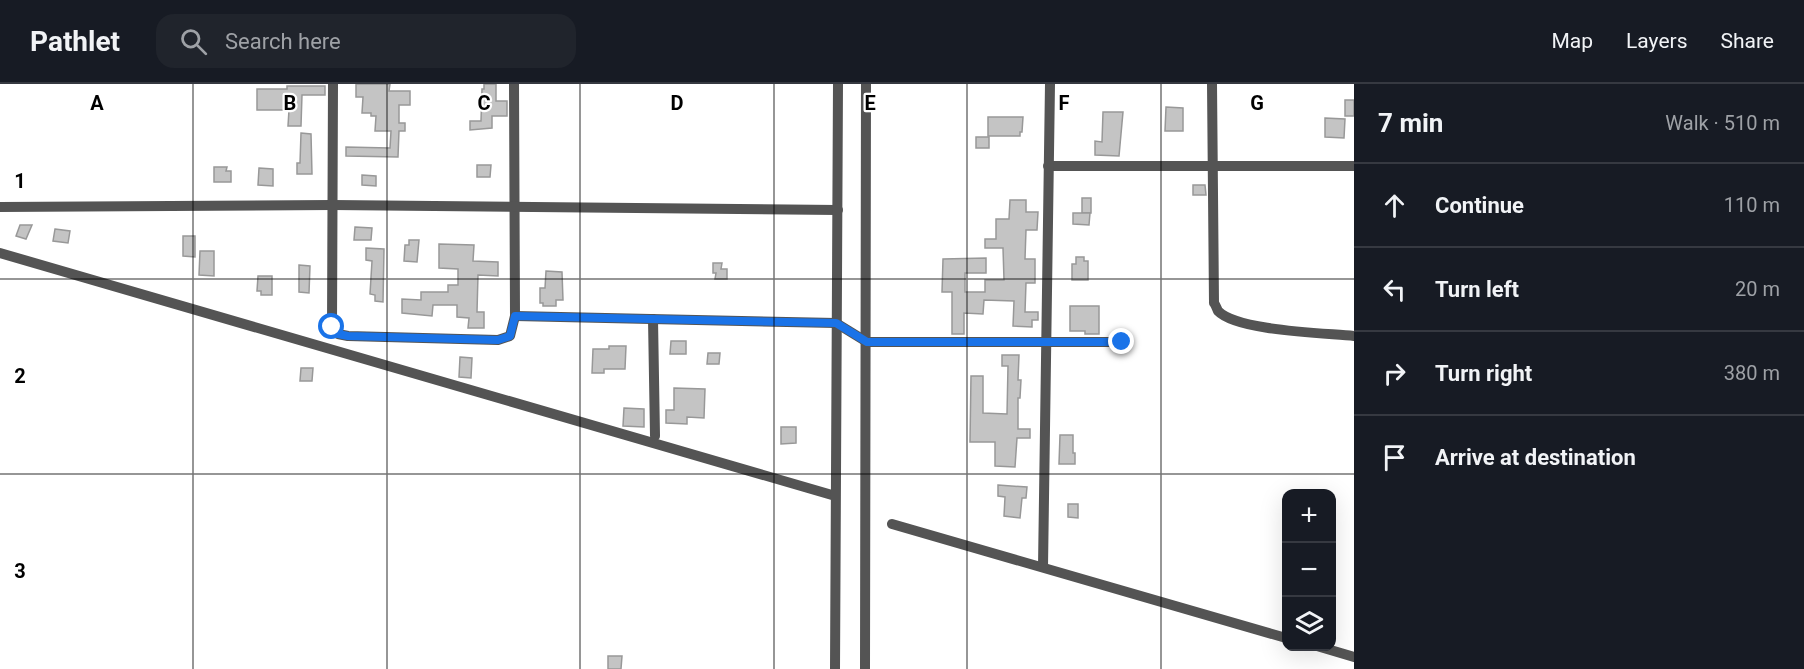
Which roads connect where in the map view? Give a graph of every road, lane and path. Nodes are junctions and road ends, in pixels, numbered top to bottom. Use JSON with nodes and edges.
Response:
{"nodes":[{"id":1,"x":333,"y":84,"type":"edge"},
{"id":2,"x":514,"y":84,"type":"edge"},
{"id":3,"x":838,"y":84,"type":"edge"},
{"id":4,"x":866,"y":84,"type":"edge"},
{"id":5,"x":1050,"y":84,"type":"edge"},
{"id":6,"x":1212,"y":84,"type":"edge"},
{"id":7,"x":1212,"y":165,"type":"junction"},
{"id":8,"x":1048,"y":166,"type":"junction"},
{"id":9,"x":1354,"y":166,"type":"edge"},
{"id":10,"x":333,"y":205,"type":"junction"},
{"id":11,"x":0,"y":207,"type":"edge"},
{"id":12,"x":514,"y":208,"type":"junction"},
{"id":13,"x":838,"y":210,"type":"junction"},
{"id":14,"x":0,"y":253,"type":"edge"},
{"id":15,"x":515,"y":316,"type":"junction"},
{"id":16,"x":653,"y":319,"type":"junction"},
{"id":17,"x":837,"y":324,"type":"junction"},
{"id":18,"x":1354,"y":336,"type":"edge"},
{"id":19,"x":867,"y":342,"type":"junction"},
{"id":20,"x":1045,"y":342,"type":"junction"},
{"id":21,"x":1122,"y":342,"type":"dead end"},
{"id":22,"x":655,"y":436,"type":"dead end"},
{"id":23,"x":832,"y":495,"type":"dead end"},
{"id":24,"x":892,"y":524,"type":"dead end"},
{"id":25,"x":1043,"y":567,"type":"junction"},
{"id":26,"x":1282,"y":637,"type":"edge"},
{"id":27,"x":1334,"y":651,"type":"edge"},
{"id":28,"x":1354,"y":657,"type":"edge"},
{"id":29,"x":835,"y":669,"type":"edge"},
{"id":30,"x":865,"y":669,"type":"edge"}],
"edges":[{"from":1,"to":10,"type":"street"},
{"from":2,"to":12,"type":"street"},
{"from":3,"to":13,"type":"street"},
{"from":4,"to":19,"type":"street"},
{"from":5,"to":8,"type":"street"},
{"from":6,"to":7,"type":"street"},
{"from":7,"to":8,"type":"street"},
{"from":7,"to":9,"type":"street"},
{"from":7,"to":18,"type":"street"},
{"from":8,"to":20,"type":"street"},
{"from":10,"to":11,"type":"street"},
{"from":10,"to":12,"type":"street"},
{"from":10,"to":15,"type":"street"},
{"from":12,"to":13,"type":"street"},
{"from":12,"to":15,"type":"street"},
{"from":13,"to":17,"type":"street"},
{"from":14,"to":23,"type":"street"},
{"from":15,"to":16,"type":"street"},
{"from":16,"to":17,"type":"street"},
{"from":16,"to":22,"type":"street"},
{"from":17,"to":19,"type":"street"},
{"from":17,"to":29,"type":"street"},
{"from":19,"to":20,"type":"street"},
{"from":19,"to":30,"type":"street"},
{"from":20,"to":21,"type":"street"},
{"from":20,"to":25,"type":"street"},
{"from":24,"to":25,"type":"street"},
{"from":25,"to":26,"type":"street"},
{"from":27,"to":28,"type":"street"}]}
